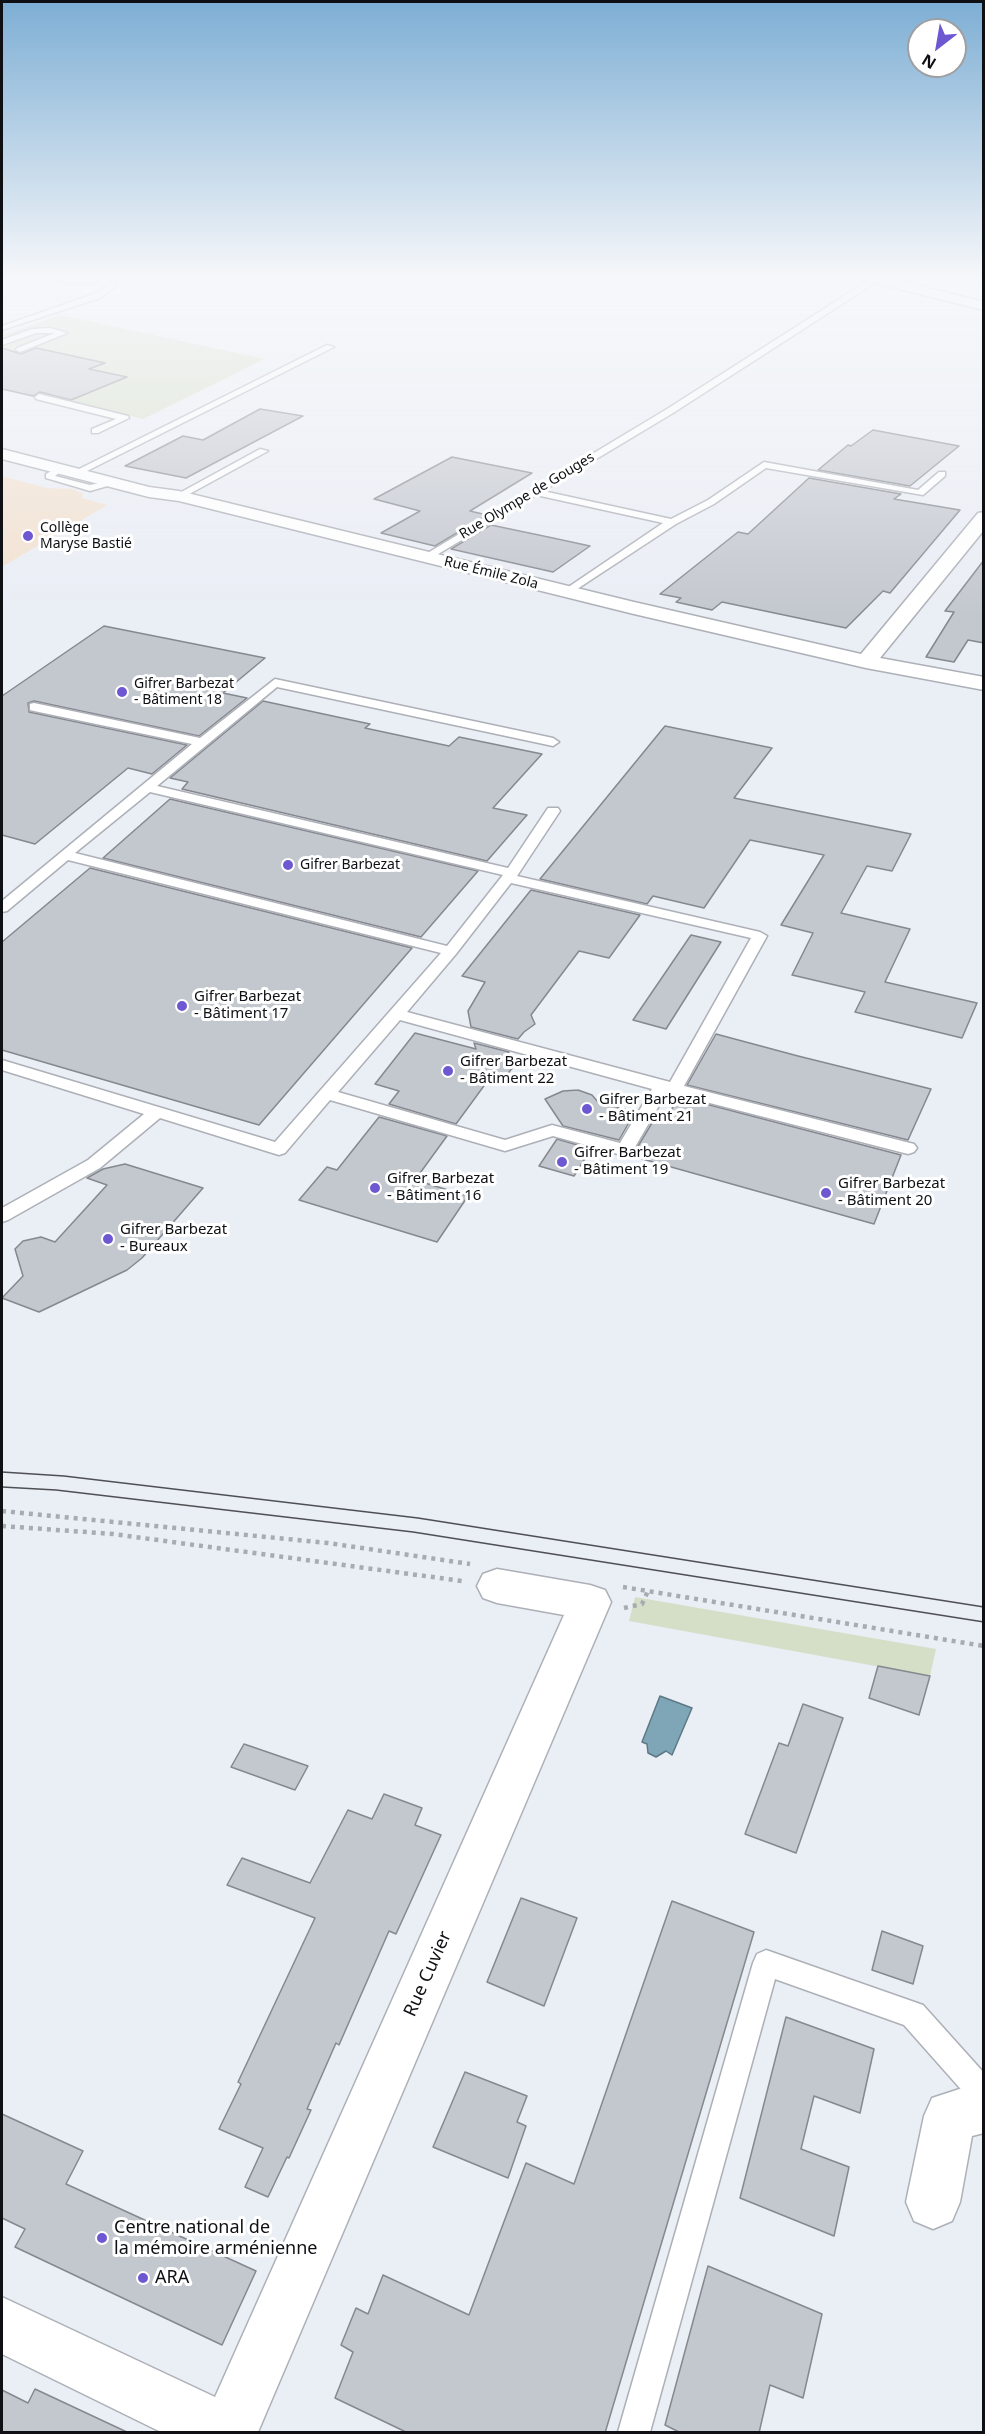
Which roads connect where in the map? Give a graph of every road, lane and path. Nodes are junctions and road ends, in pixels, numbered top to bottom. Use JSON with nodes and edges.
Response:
{"nodes":[{"id":1,"x":243,"y":389,"type":"edge"},
{"id":2,"x":703,"y":389,"type":"edge"},
{"id":3,"x":39,"y":397,"type":"dead end"},
{"id":4,"x":95,"y":431,"type":"dead end"},
{"id":5,"x":263,"y":451,"type":"dead end"},
{"id":6,"x":2,"y":454,"type":"edge"},
{"id":7,"x":68,"y":472,"type":"junction"},
{"id":8,"x":942,"y":474,"type":"dead end"},
{"id":9,"x":113,"y":483,"type":"junction"},
{"id":10,"x":534,"y":492,"type":"junction"},
{"id":11,"x":179,"y":496,"type":"junction"},
{"id":12,"x":984,"y":518,"type":"edge"},
{"id":13,"x":672,"y":522,"type":"junction"},
{"id":14,"x":426,"y":557,"type":"junction"},
{"id":15,"x":568,"y":592,"type":"junction"},
{"id":16,"x":866,"y":662,"type":"junction"},
{"id":17,"x":984,"y":684,"type":"edge"},
{"id":18,"x":34,"y":707,"type":"dead end"},
{"id":19,"x":553,"y":742,"type":"dead end"},
{"id":20,"x":203,"y":743,"type":"junction"},
{"id":21,"x":148,"y":788,"type":"junction"},
{"id":22,"x":553,"y":812,"type":"dead end"},
{"id":23,"x":65,"y":855,"type":"junction"},
{"id":24,"x":510,"y":876,"type":"junction"},
{"id":25,"x":2,"y":908,"type":"edge"},
{"id":26,"x":451,"y":951,"type":"junction"},
{"id":27,"x":397,"y":1014,"type":"junction"},
{"id":28,"x":2,"y":1065,"type":"edge"},
{"id":29,"x":668,"y":1087,"type":"junction"},
{"id":30,"x":327,"y":1094,"type":"junction"},
{"id":31,"x":157,"y":1112,"type":"junction"},
{"id":32,"x":908,"y":1148,"type":"dead end"},
{"id":33,"x":2,"y":1216,"type":"edge"},
{"id":34,"x":2,"y":1510,"type":"edge"},
{"id":35,"x":2,"y":1526,"type":"edge"},
{"id":36,"x":488,"y":1575,"type":"junction"},
{"id":37,"x":619,"y":1586,"type":"dead end"},
{"id":38,"x":984,"y":1647,"type":"edge"},
{"id":39,"x":984,"y":2094,"type":"edge"},
{"id":40,"x":984,"y":2107,"type":"edge"},
{"id":41,"x":933,"y":2202,"type":"dead end"},
{"id":42,"x":2,"y":2325,"type":"edge"},
{"id":43,"x":223,"y":2433,"type":"edge"},
{"id":44,"x":229,"y":2433,"type":"edge"},
{"id":45,"x":633,"y":2433,"type":"edge"}],
"edges":[{"from":1,"to":7,"type":"lane"},
{"from":2,"to":10,"type":"lane","name":"Rue Olympe de Gouges"},
{"from":3,"to":4,"type":"lane"},
{"from":5,"to":11,"type":"lane"},
{"from":6,"to":7,"type":"street","name":"Rue Émile Zola"},
{"from":7,"to":9,"type":"street","name":"Rue Émile Zola"},
{"from":7,"to":9,"type":"lane"},
{"from":8,"to":13,"type":"lane"},
{"from":9,"to":11,"type":"street","name":"Rue Émile Zola"},
{"from":10,"to":13,"type":"lane"},
{"from":10,"to":14,"type":"lane","name":"Rue Olympe de Gouges"},
{"from":11,"to":14,"type":"street","name":"Rue Émile Zola"},
{"from":12,"to":16,"type":"street"},
{"from":13,"to":15,"type":"lane"},
{"from":14,"to":15,"type":"street","name":"Rue Émile Zola"},
{"from":15,"to":16,"type":"street","name":"Rue Émile Zola"},
{"from":16,"to":17,"type":"street","name":"Rue Émile Zola"},
{"from":18,"to":20,"type":"lane"},
{"from":19,"to":20,"type":"lane"},
{"from":20,"to":21,"type":"lane"},
{"from":21,"to":23,"type":"lane"},
{"from":21,"to":24,"type":"lane"},
{"from":22,"to":24,"type":"lane"},
{"from":23,"to":25,"type":"lane"},
{"from":23,"to":26,"type":"lane"},
{"from":24,"to":26,"type":"lane"},
{"from":24,"to":29,"type":"lane"},
{"from":26,"to":27,"type":"lane"},
{"from":27,"to":29,"type":"lane"},
{"from":27,"to":30,"type":"lane"},
{"from":28,"to":31,"type":"lane"},
{"from":29,"to":30,"type":"lane"},
{"from":29,"to":32,"type":"lane"},
{"from":30,"to":31,"type":"lane"},
{"from":31,"to":33,"type":"lane"},
{"from":34,"to":36,"type":"path"},
{"from":35,"to":36,"type":"path"},
{"from":36,"to":44,"type":"street","name":"Rue Cuvier"},
{"from":37,"to":38,"type":"path"},
{"from":39,"to":45,"type":"lane"},
{"from":40,"to":41,"type":"street"},
{"from":42,"to":43,"type":"street"}]}
